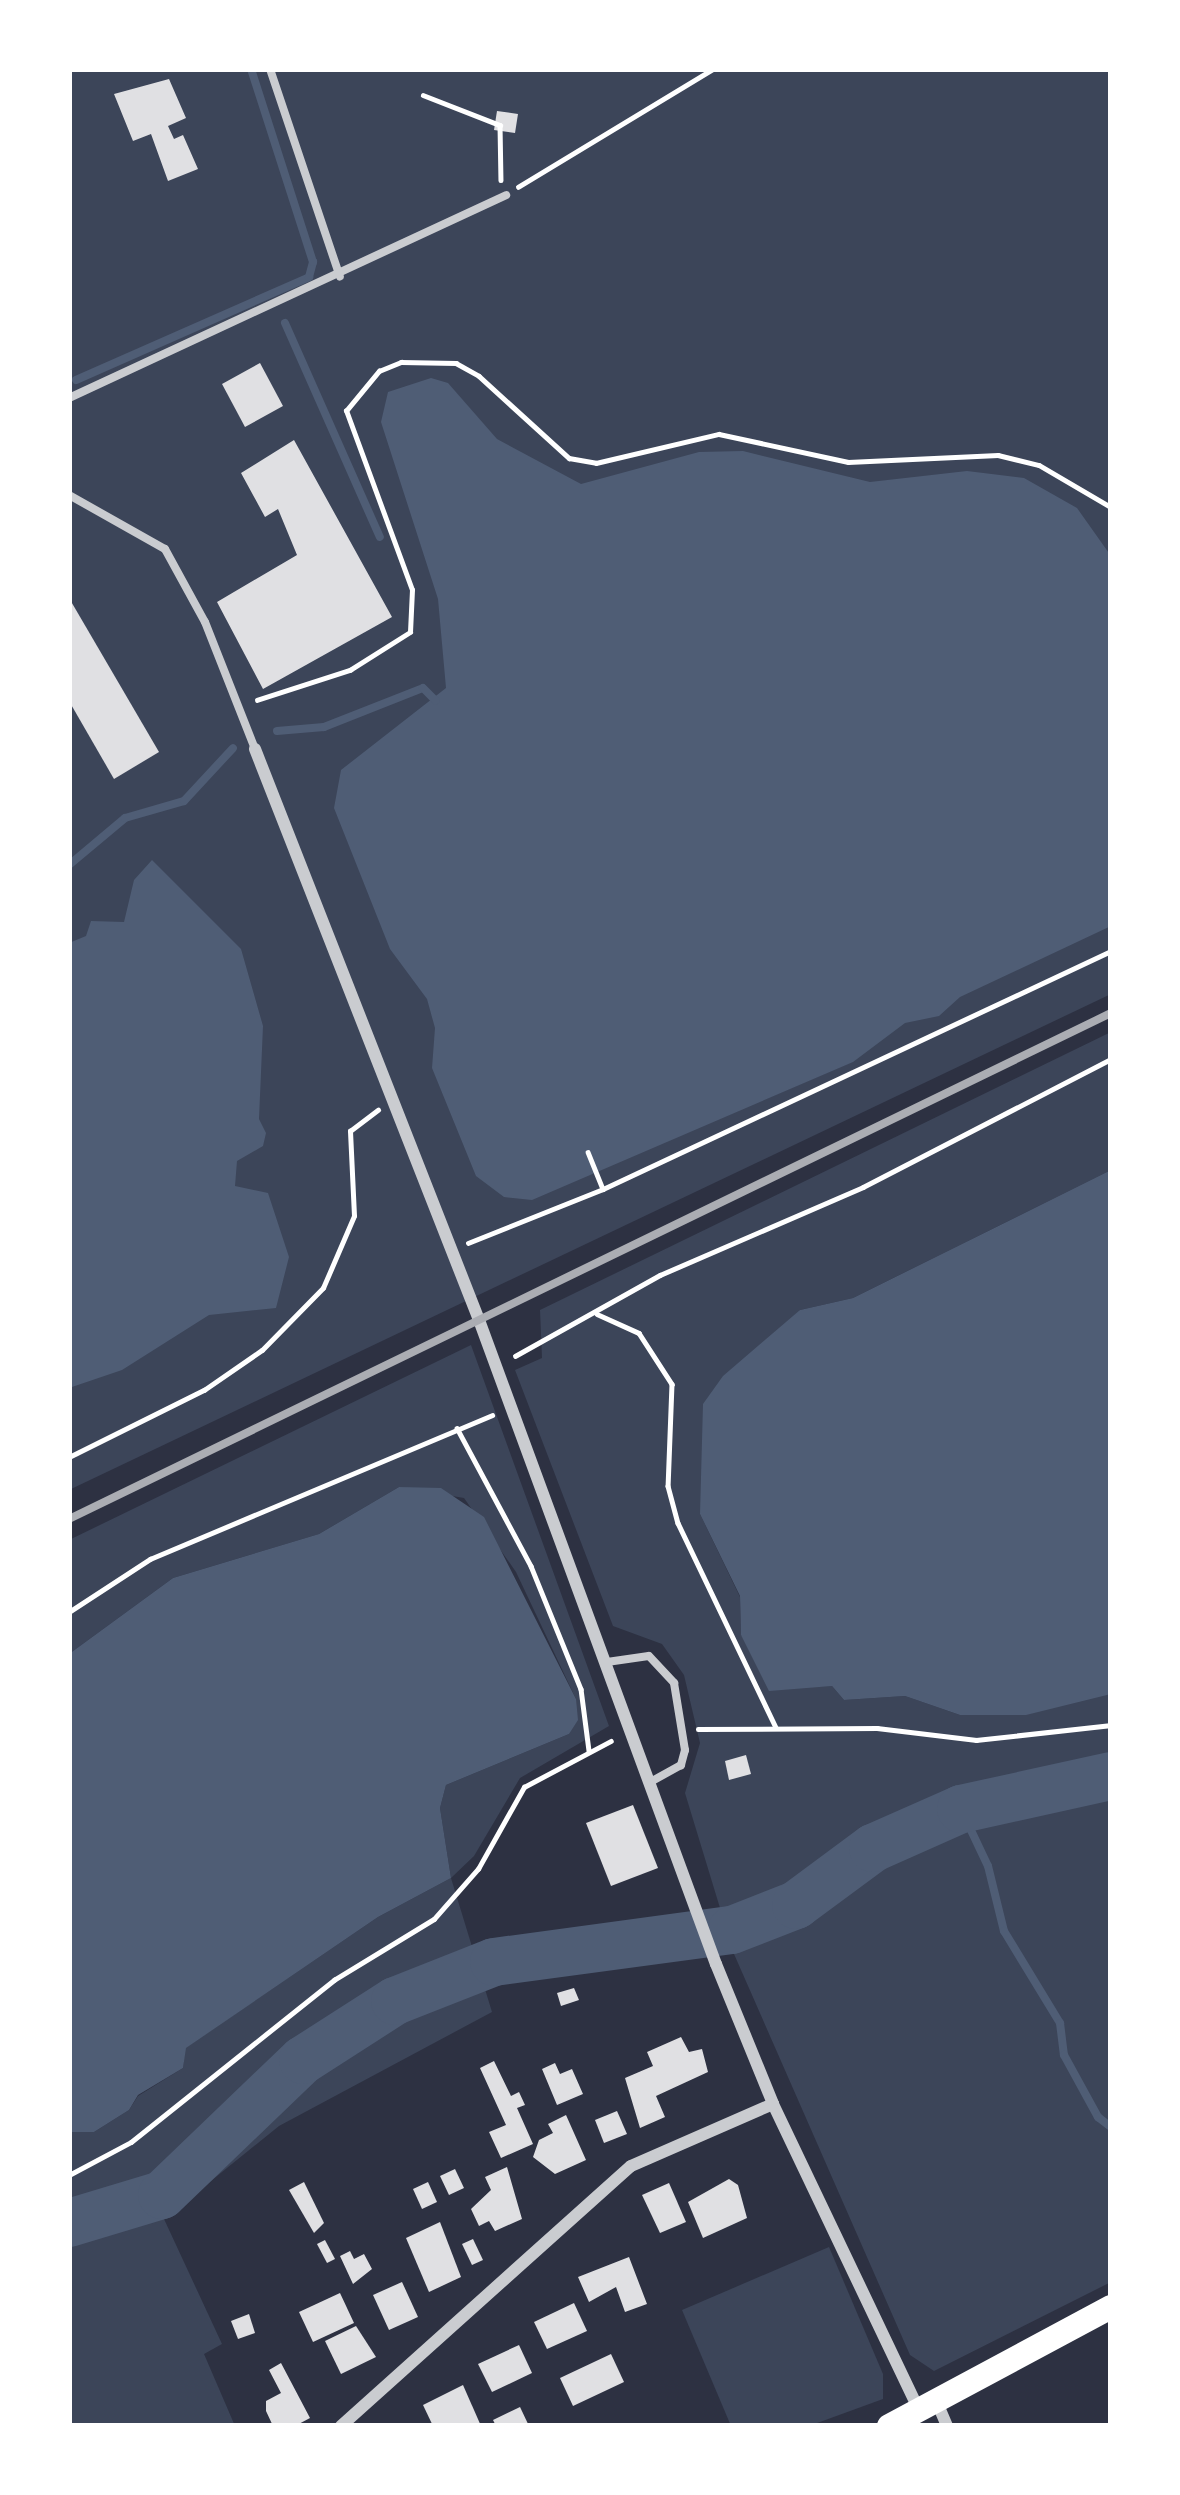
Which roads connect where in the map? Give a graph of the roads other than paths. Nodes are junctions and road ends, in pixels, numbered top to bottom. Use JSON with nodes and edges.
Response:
{"nodes":[{"id":1,"x":270,"y":69,"type":"edge"},
{"id":2,"x":506,"y":194,"type":"road end"},
{"id":3,"x":340,"y":277,"type":"junction"},
{"id":4,"x":69,"y":398,"type":"edge"},
{"id":5,"x":69,"y":495,"type":"edge"},
{"id":6,"x":255,"y":749,"type":"joint"},
{"id":7,"x":607,"y":1661,"type":"junction"},
{"id":8,"x":652,"y":1781,"type":"junction"},
{"id":9,"x":772,"y":2104,"type":"junction"},
{"id":10,"x":1111,"y":2307,"type":"edge"},
{"id":11,"x":928,"y":2405,"type":"junction"},
{"id":12,"x":341,"y":2426,"type":"edge"},
{"id":13,"x":889,"y":2426,"type":"edge"},
{"id":14,"x":947,"y":2426,"type":"edge"}],
"edges":[{"from":1,"to":3,"type":"lane"},
{"from":2,"to":3,"type":"lane"},
{"from":3,"to":4,"type":"lane"},
{"from":5,"to":6,"type":"lane"},
{"from":6,"to":7,"type":"street"},
{"from":7,"to":8,"type":"street"},
{"from":7,"to":8,"type":"lane"},
{"from":8,"to":9,"type":"street"},
{"from":9,"to":11,"type":"street"},
{"from":9,"to":12,"type":"street"},
{"from":10,"to":11,"type":"main road"},
{"from":11,"to":13,"type":"main road"},
{"from":11,"to":14,"type":"street"}]}
